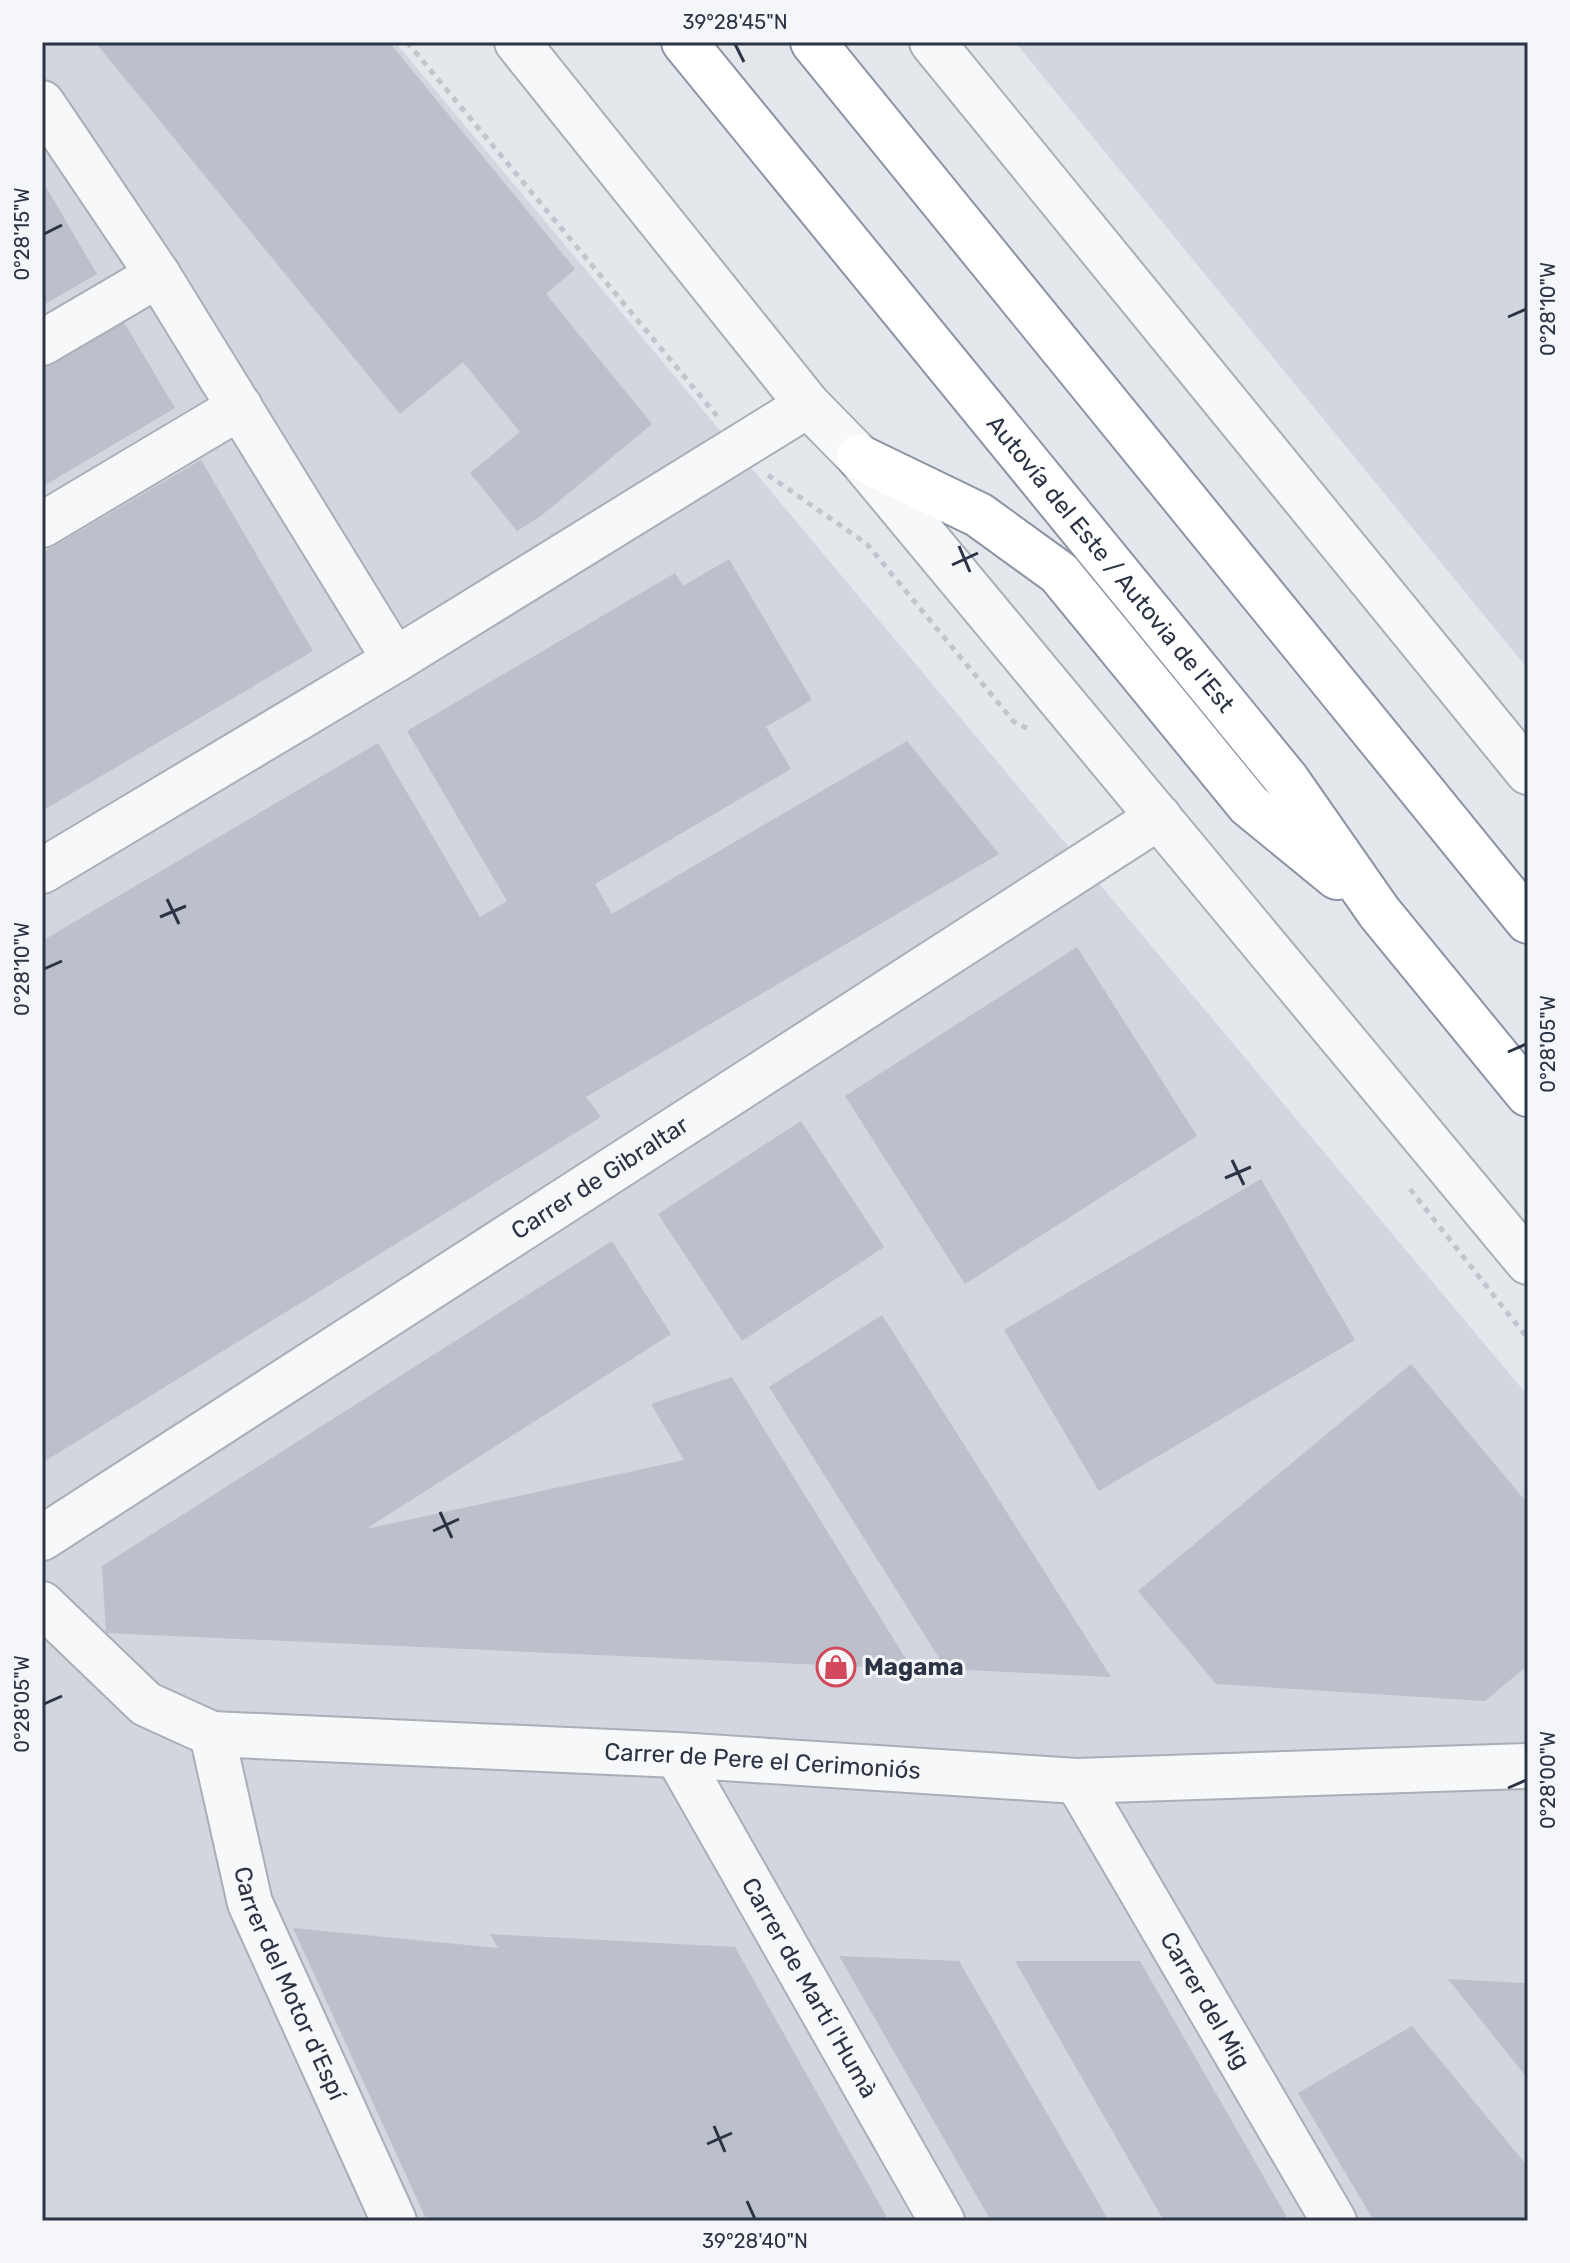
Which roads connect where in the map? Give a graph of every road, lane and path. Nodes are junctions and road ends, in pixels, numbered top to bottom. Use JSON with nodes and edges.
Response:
{"nodes":[{"id":1,"x":407,"y":42,"type":"edge"},
{"id":2,"x":517,"y":42,"type":"edge"},
{"id":3,"x":684,"y":42,"type":"edge"},
{"id":4,"x":813,"y":42,"type":"edge"},
{"id":5,"x":932,"y":42,"type":"edge"},
{"id":6,"x":42,"y":103,"type":"edge"},
{"id":7,"x":158,"y":275,"type":"junction"},
{"id":8,"x":42,"y":343,"type":"edge"},
{"id":9,"x":808,"y":405,"type":"junction"},
{"id":10,"x":240,"y":407,"type":"junction"},
{"id":11,"x":742,"y":445,"type":"junction"},
{"id":12,"x":859,"y":457,"type":"junction"},
{"id":13,"x":42,"y":525,"type":"edge"},
{"id":14,"x":395,"y":660,"type":"junction"},
{"id":15,"x":1042,"y":735,"type":"dead end"},
{"id":16,"x":1528,"y":772,"type":"edge"},
{"id":17,"x":1159,"y":817,"type":"junction"},
{"id":18,"x":42,"y":871,"type":"edge"},
{"id":19,"x":1379,"y":912,"type":"junction"},
{"id":20,"x":1528,"y":921,"type":"edge"},
{"id":21,"x":1528,"y":1094,"type":"edge"},
{"id":22,"x":1409,"y":1188,"type":"dead end"},
{"id":23,"x":1528,"y":1262,"type":"edge"},
{"id":24,"x":1528,"y":1339,"type":"edge"},
{"id":25,"x":42,"y":1538,"type":"edge"},
{"id":26,"x":42,"y":1604,"type":"edge"},
{"id":27,"x":212,"y":1734,"type":"junction"},
{"id":28,"x":677,"y":1755,"type":"junction"},
{"id":29,"x":1528,"y":1766,"type":"edge"},
{"id":30,"x":1077,"y":1781,"type":"junction"},
{"id":31,"x":394,"y":2221,"type":"edge"},
{"id":32,"x":942,"y":2221,"type":"edge"},
{"id":33,"x":1334,"y":2221,"type":"edge"}],
"edges":[{"from":1,"to":11,"type":"path"},
{"from":2,"to":9,"type":"street"},
{"from":3,"to":19,"type":"highway","name":"Autovía del Este / Autovia de l'Est"},
{"from":4,"to":20,"type":"highway"},
{"from":5,"to":16,"type":"street"},
{"from":6,"to":7,"type":"street"},
{"from":7,"to":8,"type":"street"},
{"from":7,"to":10,"type":"street"},
{"from":9,"to":11,"type":"street"},
{"from":9,"to":12,"type":"street"},
{"from":10,"to":13,"type":"street"},
{"from":10,"to":14,"type":"street"},
{"from":11,"to":14,"type":"street"},
{"from":11,"to":15,"type":"path"},
{"from":12,"to":17,"type":"street"},
{"from":12,"to":19,"type":"highway"},
{"from":14,"to":18,"type":"street"},
{"from":17,"to":23,"type":"street"},
{"from":17,"to":25,"type":"street","name":"Carrer de Gibraltar"},
{"from":19,"to":21,"type":"highway","name":"Autovía del Este / Autovia de l'Est"},
{"from":22,"to":24,"type":"path"},
{"from":26,"to":27,"type":"street","name":"Carrer de Pere el Cerimoniós"},
{"from":27,"to":28,"type":"street","name":"Carrer de Pere el Cerimoniós"},
{"from":27,"to":31,"type":"street","name":"Carrer del Motor d'Espí"},
{"from":28,"to":30,"type":"street","name":"Carrer de Pere el Cerimoniós"},
{"from":28,"to":32,"type":"street","name":"Carrer de Martí l'Humà"},
{"from":29,"to":30,"type":"street","name":"Carrer de Pere el Cerimoniós"},
{"from":30,"to":33,"type":"street","name":"Carrer del Mig"}]}
